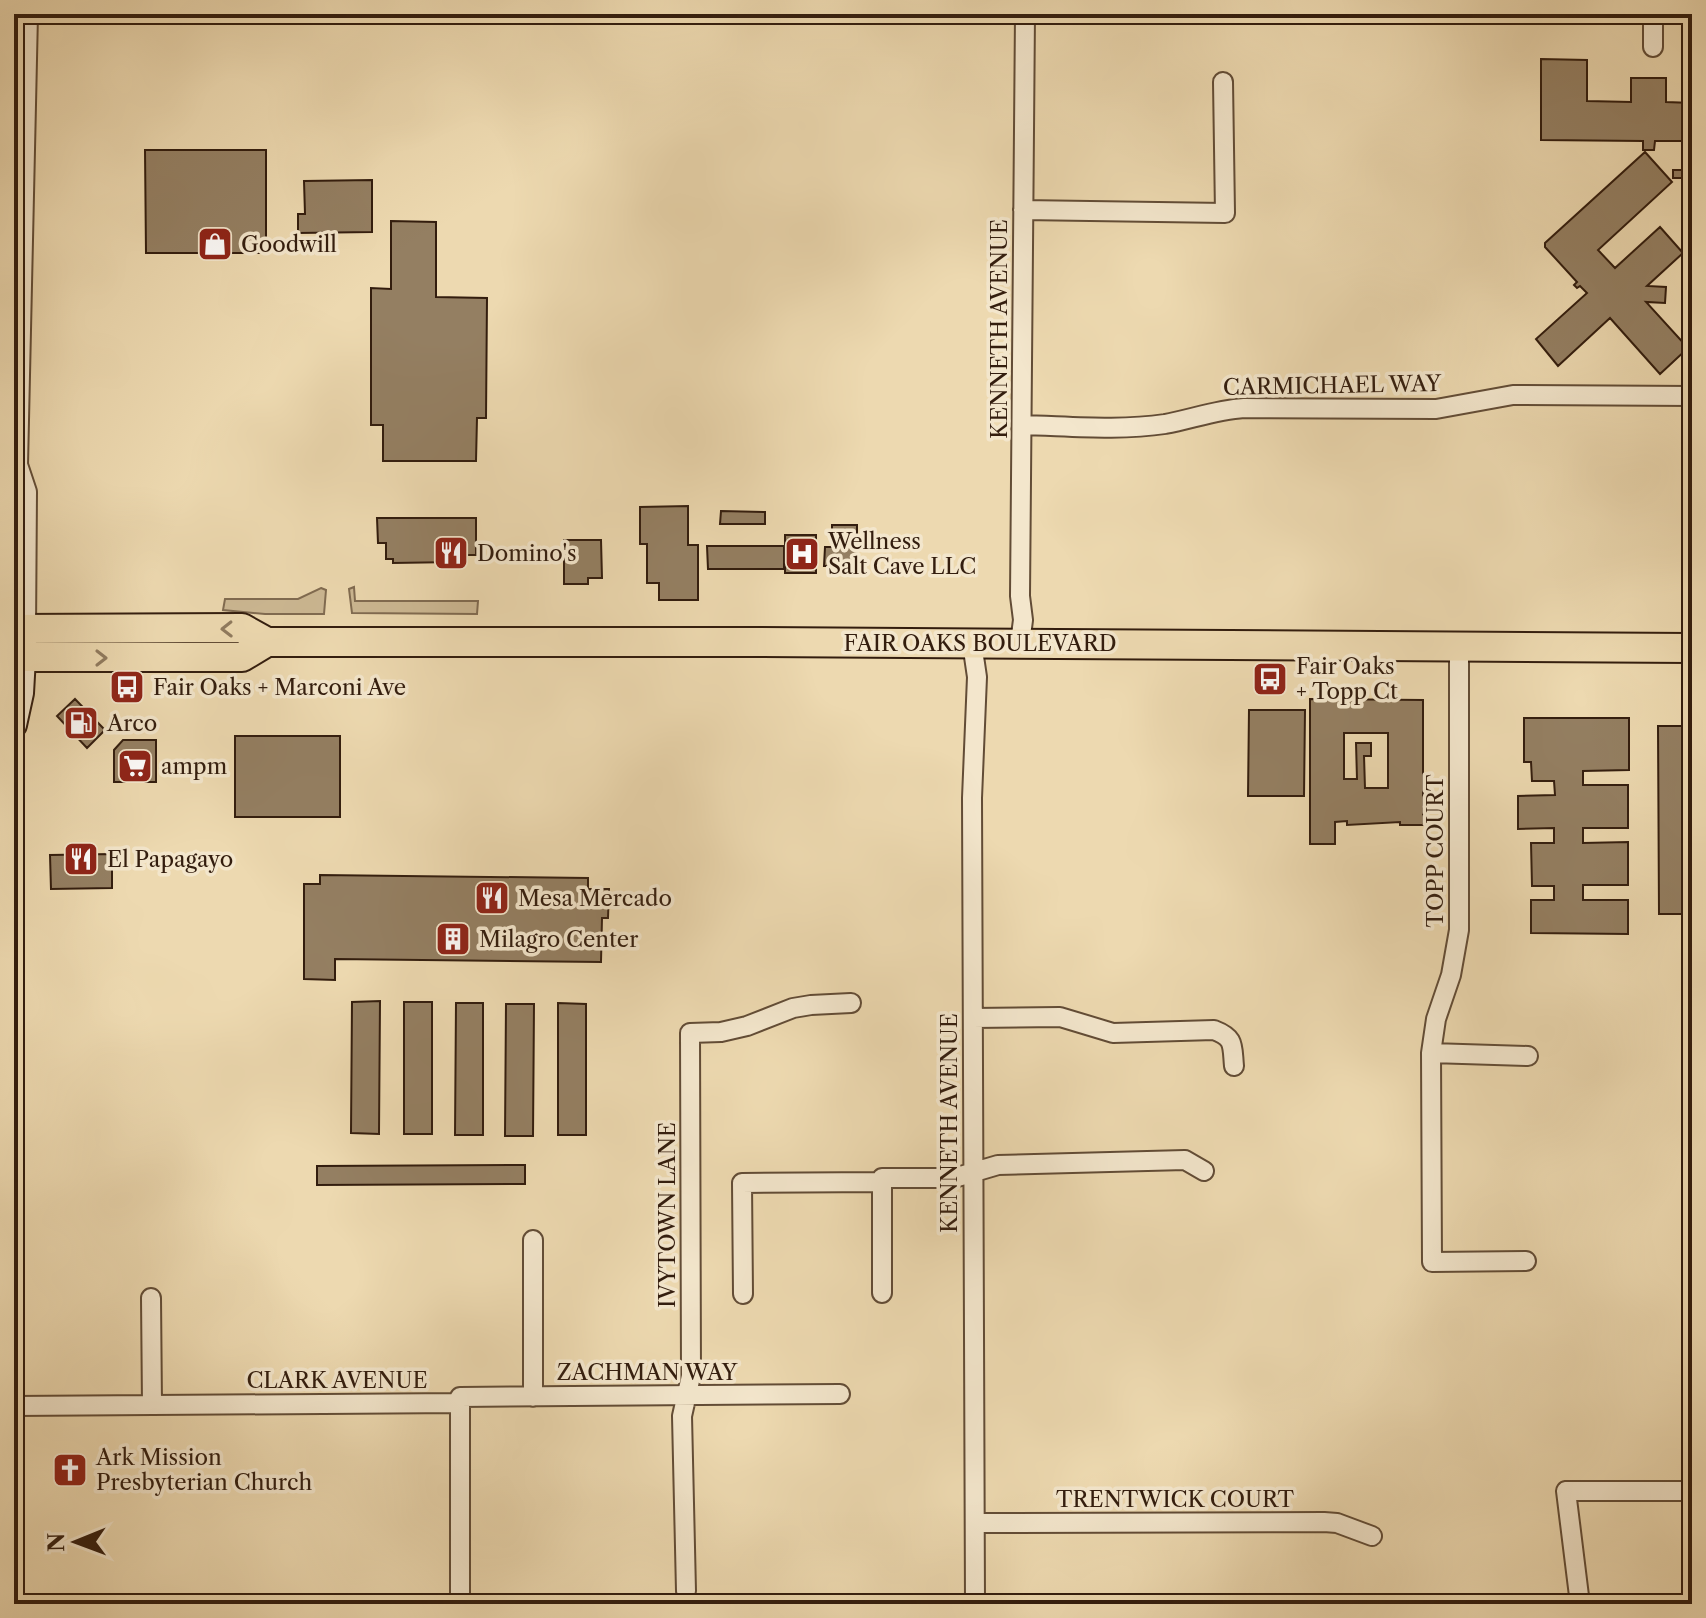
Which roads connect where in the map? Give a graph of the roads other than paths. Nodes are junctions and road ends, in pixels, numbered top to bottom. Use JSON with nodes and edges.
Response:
{"nodes":[{"id":1,"x":26,"y":14,"type":"edge"},
{"id":2,"x":1025,"y":14,"type":"edge"},
{"id":3,"x":1653,"y":14,"type":"edge"},
{"id":4,"x":1653,"y":47,"type":"dead end"},
{"id":5,"x":1223,"y":82,"type":"dead end"},
{"id":6,"x":19,"y":129,"type":"edge"},
{"id":7,"x":1023,"y":210,"type":"junction"},
{"id":8,"x":1692,"y":396,"type":"edge"},
{"id":9,"x":1022,"y":425,"type":"junction"},
{"id":10,"x":15,"y":467,"type":"edge"},
{"id":11,"x":19,"y":643,"type":"edge"},
{"id":12,"x":972,"y":643,"type":"junction"},
{"id":13,"x":1020,"y":643,"type":"junction"},
{"id":14,"x":1459,"y":646,"type":"junction"},
{"id":15,"x":1692,"y":648,"type":"edge"},
{"id":16,"x":14,"y":725,"type":"edge"},
{"id":17,"x":851,"y":1003,"type":"dead end"},
{"id":18,"x":973,"y":1018,"type":"junction"},
{"id":19,"x":1431,"y":1053,"type":"junction"},
{"id":20,"x":1528,"y":1056,"type":"dead end"},
{"id":21,"x":1234,"y":1066,"type":"dead end"},
{"id":22,"x":1204,"y":1171,"type":"dead end"},
{"id":23,"x":974,"y":1172,"type":"junction"},
{"id":24,"x":882,"y":1182,"type":"junction"},
{"id":25,"x":533,"y":1240,"type":"dead end"},
{"id":26,"x":1526,"y":1261,"type":"dead end"},
{"id":27,"x":882,"y":1293,"type":"dead end"},
{"id":28,"x":743,"y":1294,"type":"dead end"},
{"id":29,"x":151,"y":1298,"type":"dead end"},
{"id":30,"x":840,"y":1394,"type":"dead end"},
{"id":31,"x":687,"y":1395,"type":"junction"},
{"id":32,"x":533,"y":1397,"type":"junction"},
{"id":33,"x":460,"y":1403,"type":"junction"},
{"id":34,"x":152,"y":1405,"type":"junction"},
{"id":35,"x":14,"y":1406,"type":"edge"},
{"id":36,"x":1692,"y":1491,"type":"edge"},
{"id":37,"x":975,"y":1523,"type":"junction"},
{"id":38,"x":1372,"y":1536,"type":"dead end"},
{"id":39,"x":686,"y":1591,"type":"dead end"},
{"id":40,"x":460,"y":1604,"type":"edge"},
{"id":41,"x":975,"y":1604,"type":"edge"},
{"id":42,"x":1580,"y":1604,"type":"edge"}],
"edges":[{"from":1,"to":6,"type":"street"},
{"from":2,"to":7,"type":"street","name":"KENNETH AVENUE"},
{"from":3,"to":4,"type":"street"},
{"from":5,"to":7,"type":"street"},
{"from":6,"to":10,"type":"street"},
{"from":7,"to":9,"type":"street","name":"KENNETH AVENUE"},
{"from":8,"to":9,"type":"street","name":"CARMICHAEL WAY"},
{"from":9,"to":13,"type":"street","name":"KENNETH AVENUE"},
{"from":10,"to":11,"type":"street"},
{"from":11,"to":12,"type":"main road","name":"FAIR OAKS BOULEVARD"},
{"from":11,"to":16,"type":"main road"},
{"from":12,"to":13,"type":"main road","name":"FAIR OAKS BOULEVARD"},
{"from":12,"to":18,"type":"street","name":"KENNETH AVENUE"},
{"from":13,"to":14,"type":"main road","name":"FAIR OAKS BOULEVARD"},
{"from":14,"to":15,"type":"main road","name":"FAIR OAKS BOULEVARD"},
{"from":14,"to":19,"type":"street","name":"TOPP COURT"},
{"from":17,"to":31,"type":"street","name":"IVYTOWN LANE"},
{"from":18,"to":21,"type":"street"},
{"from":18,"to":23,"type":"street","name":"KENNETH AVENUE"},
{"from":19,"to":20,"type":"street"},
{"from":19,"to":26,"type":"street","name":"TOPP COURT"},
{"from":22,"to":23,"type":"street"},
{"from":23,"to":24,"type":"street"},
{"from":23,"to":37,"type":"street","name":"KENNETH AVENUE"},
{"from":24,"to":27,"type":"street"},
{"from":24,"to":28,"type":"street"},
{"from":25,"to":32,"type":"street"},
{"from":29,"to":34,"type":"street"},
{"from":30,"to":31,"type":"street","name":"ZACHMAN WAY"},
{"from":31,"to":32,"type":"street","name":"ZACHMAN WAY"},
{"from":31,"to":39,"type":"street","name":"IVYTOWN LANE"},
{"from":32,"to":33,"type":"street","name":"ZACHMAN WAY"},
{"from":33,"to":34,"type":"street","name":"CLARK AVENUE"},
{"from":33,"to":40,"type":"street"},
{"from":34,"to":35,"type":"street","name":"CLARK AVENUE"},
{"from":36,"to":42,"type":"street"},
{"from":37,"to":38,"type":"street","name":"TRENTWICK COURT"},
{"from":37,"to":41,"type":"street","name":"KENNETH AVENUE"}]}
